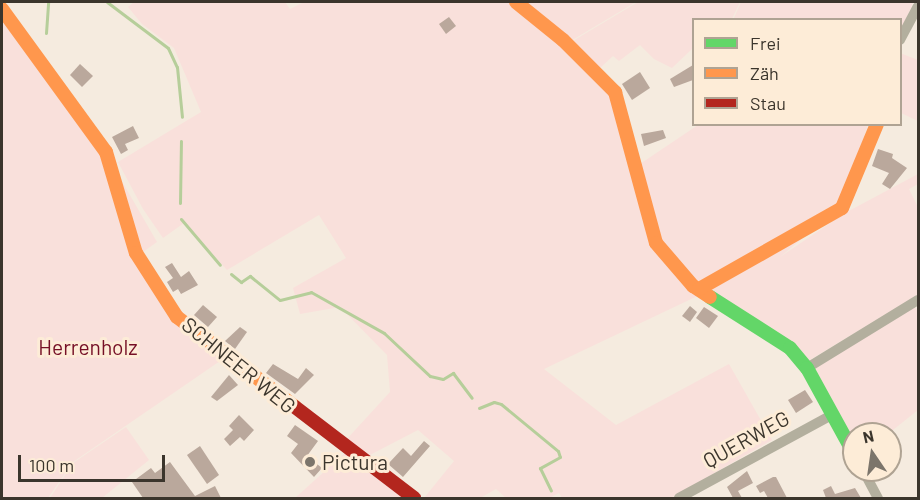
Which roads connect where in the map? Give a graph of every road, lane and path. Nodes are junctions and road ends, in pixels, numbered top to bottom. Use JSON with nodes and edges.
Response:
{"nodes":[{"id":1,"x":516,"y":2,"type":"edge"},
{"id":2,"x":918,"y":6,"type":"edge"},
{"id":3,"x":2,"y":9,"type":"edge"},
{"id":4,"x":902,"y":36,"type":"edge"},
{"id":5,"x":876,"y":126,"type":"edge"},
{"id":6,"x":699,"y":289,"type":"junction"},
{"id":7,"x":918,"y":300,"type":"edge"},
{"id":8,"x":807,"y":368,"type":"junction"},
{"id":9,"x":832,"y":414,"type":"junction"},
{"id":10,"x":842,"y":432,"type":"edge"},
{"id":11,"x":869,"y":482,"type":"edge"},
{"id":12,"x":414,"y":498,"type":"edge"},
{"id":13,"x":679,"y":498,"type":"edge"},
{"id":14,"x":878,"y":498,"type":"edge"}],
"edges":[{"from":1,"to":6,"type":"street"},
{"from":2,"to":4,"type":"street"},
{"from":3,"to":12,"type":"street","name":"SCHNEER WEG"},
{"from":5,"to":6,"type":"street"},
{"from":6,"to":8,"type":"street"},
{"from":7,"to":8,"type":"street"},
{"from":8,"to":9,"type":"street"},
{"from":9,"to":10,"type":"street"},
{"from":9,"to":13,"type":"street","name":"QUERWEG"},
{"from":11,"to":14,"type":"street"}]}
